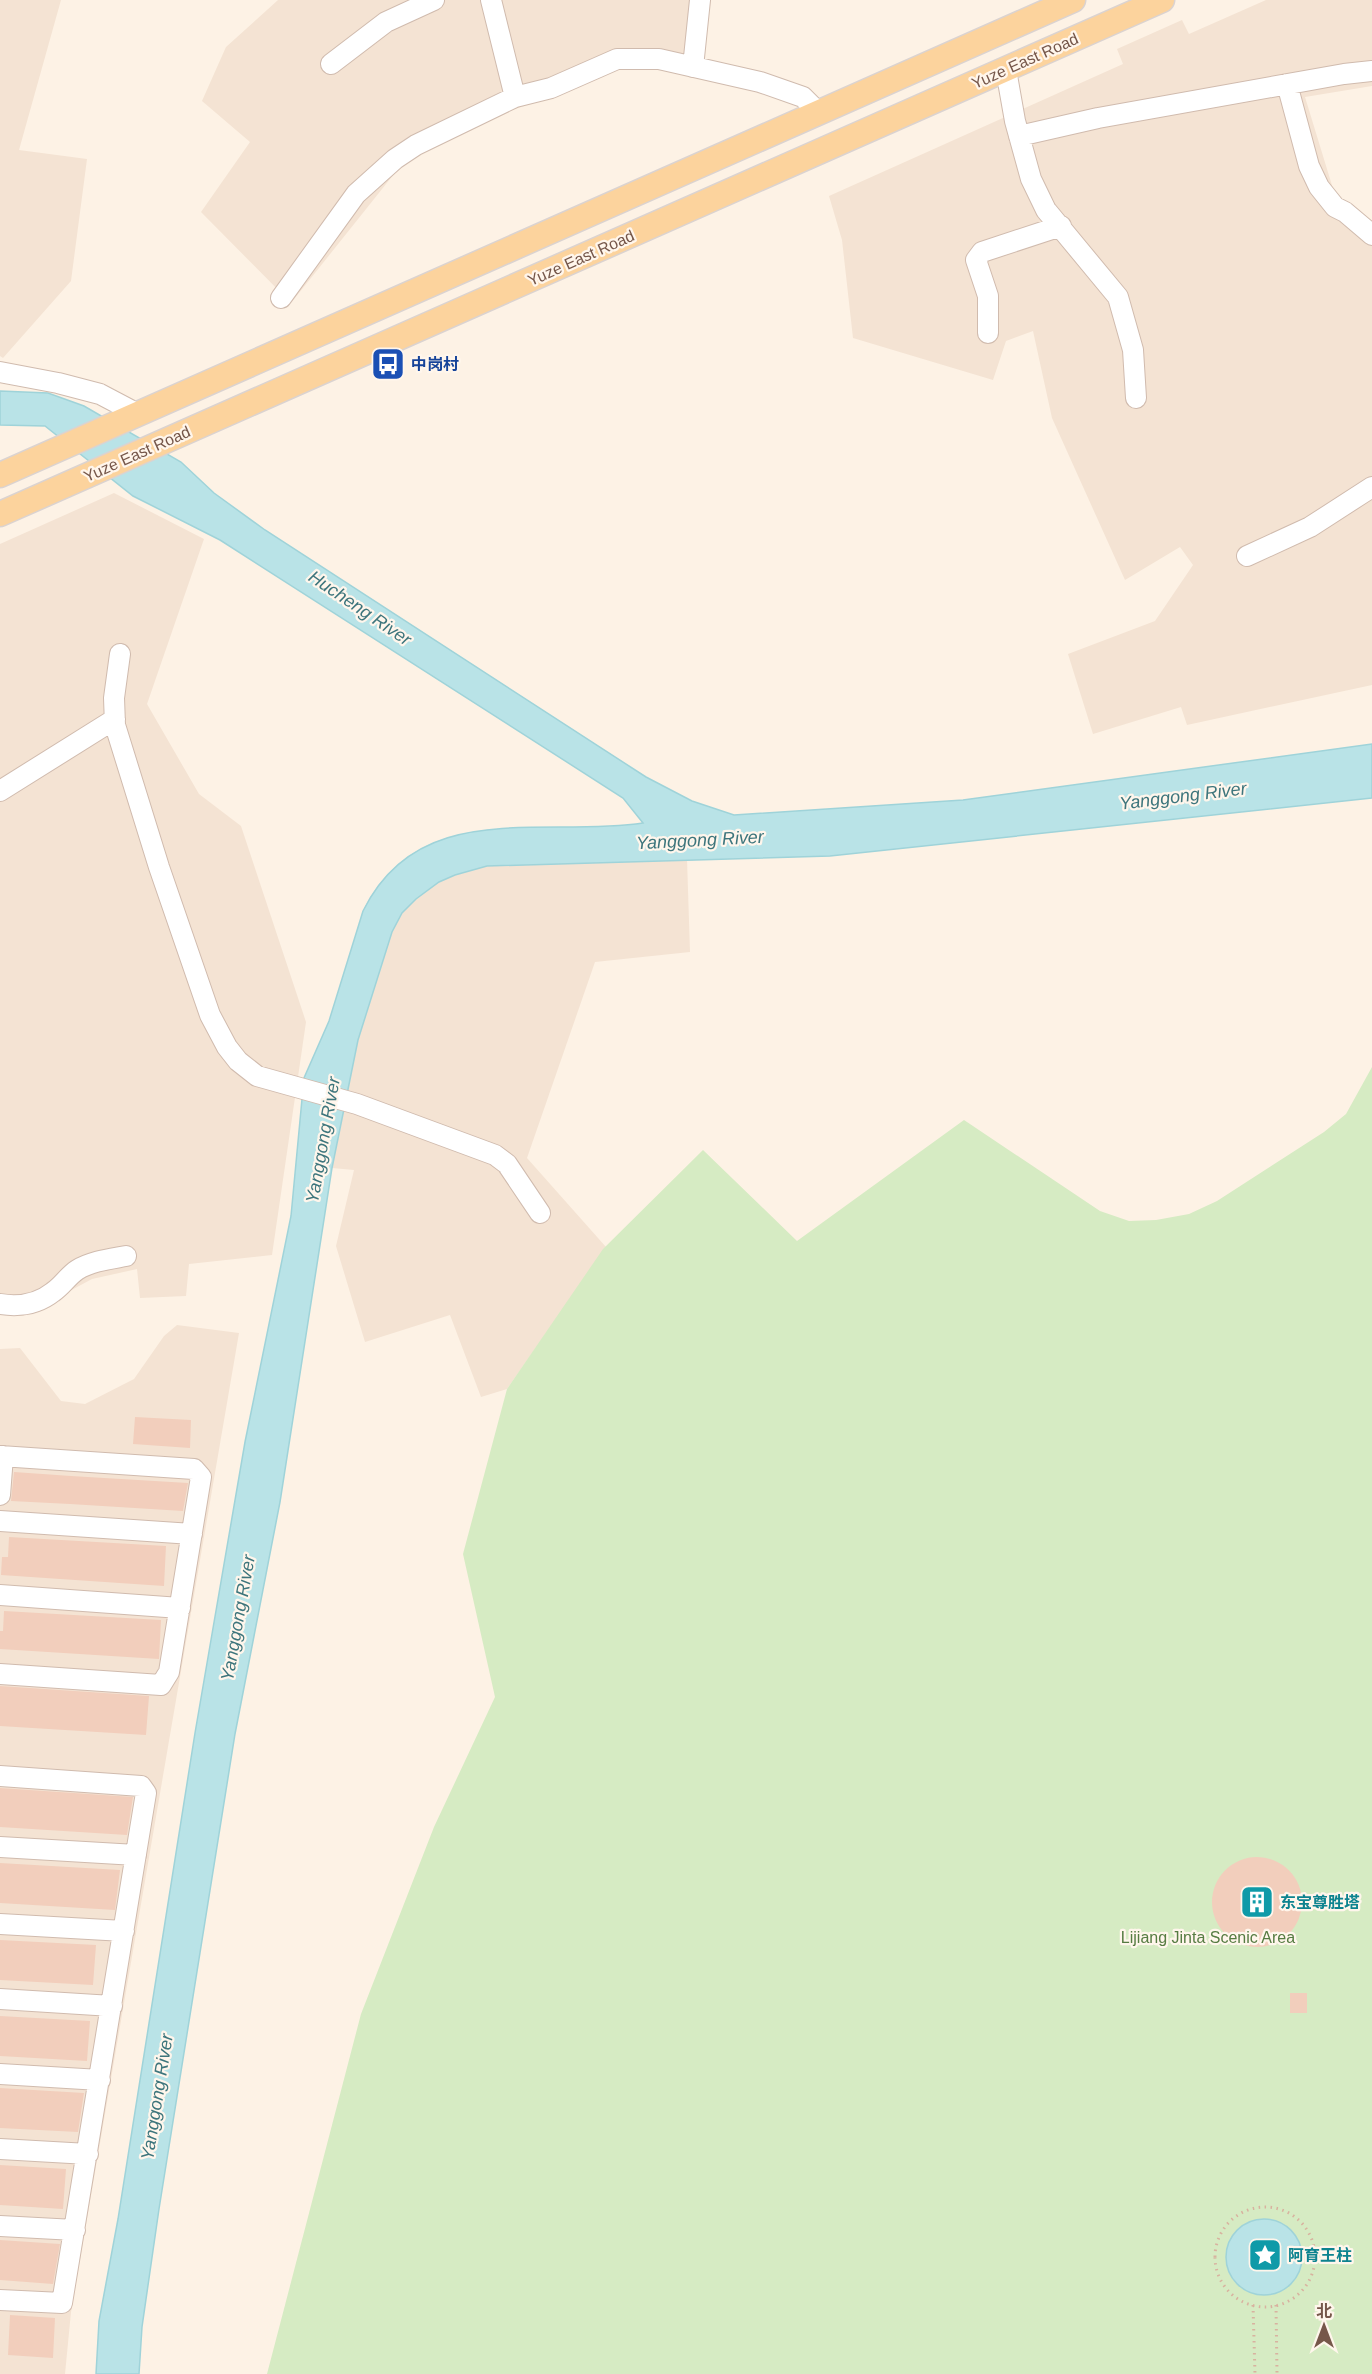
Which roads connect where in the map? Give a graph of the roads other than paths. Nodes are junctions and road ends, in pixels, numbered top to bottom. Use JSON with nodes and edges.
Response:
{"nodes":[{"id":1,"x":434,"y":0,"type":"edge"},
{"id":2,"x":491,"y":0,"type":"edge"},
{"id":3,"x":700,"y":0,"type":"edge"},
{"id":4,"x":1072,"y":0,"type":"edge"},
{"id":5,"x":1162,"y":0,"type":"edge"},
{"id":6,"x":331,"y":64,"type":"dead end"},
{"id":7,"x":693,"y":67,"type":"junction"},
{"id":8,"x":1006,"y":70,"type":"junction"},
{"id":9,"x":1372,"y":71,"type":"edge"},
{"id":10,"x":1287,"y":84,"type":"junction"},
{"id":11,"x":514,"y":97,"type":"junction"},
{"id":12,"x":819,"y":113,"type":"junction"},
{"id":13,"x":1019,"y":136,"type":"junction"},
{"id":14,"x":1061,"y":226,"type":"junction"},
{"id":15,"x":1372,"y":235,"type":"edge"},
{"id":16,"x":282,"y":298,"type":"dead end"},
{"id":17,"x":988,"y":333,"type":"dead end"},
{"id":18,"x":0,"y":372,"type":"edge"},
{"id":19,"x":1136,"y":398,"type":"dead end"},
{"id":20,"x":138,"y":414,"type":"junction"},
{"id":21,"x":0,"y":475,"type":"edge"},
{"id":22,"x":1372,"y":487,"type":"edge"},
{"id":23,"x":0,"y":514,"type":"edge"},
{"id":24,"x":1247,"y":556,"type":"dead end"},
{"id":25,"x":120,"y":654,"type":"dead end"},
{"id":26,"x":115,"y":719,"type":"junction"},
{"id":27,"x":0,"y":791,"type":"edge"},
{"id":28,"x":540,"y":1213,"type":"dead end"},
{"id":29,"x":126,"y":1256,"type":"dead end"},
{"id":30,"x":0,"y":1304,"type":"edge"},
{"id":31,"x":1,"y":1456,"type":"edge"},
{"id":32,"x":0,"y":1495,"type":"edge"},
{"id":33,"x":0,"y":1521,"type":"edge"},
{"id":34,"x":192,"y":1534,"type":"junction"},
{"id":35,"x":0,"y":1595,"type":"edge"},
{"id":36,"x":180,"y":1608,"type":"junction"},
{"id":37,"x":0,"y":1674,"type":"edge"},
{"id":38,"x":0,"y":1776,"type":"edge"},
{"id":39,"x":0,"y":1847,"type":"edge"},
{"id":40,"x":136,"y":1855,"type":"junction"},
{"id":41,"x":0,"y":1924,"type":"edge"},
{"id":42,"x":124,"y":1932,"type":"junction"},
{"id":43,"x":0,"y":2000,"type":"edge"},
{"id":44,"x":112,"y":2006,"type":"junction"},
{"id":45,"x":0,"y":2074,"type":"edge"},
{"id":46,"x":100,"y":2080,"type":"junction"},
{"id":47,"x":0,"y":2149,"type":"edge"},
{"id":48,"x":88,"y":2154,"type":"junction"},
{"id":49,"x":0,"y":2226,"type":"edge"},
{"id":50,"x":75,"y":2230,"type":"junction"},
{"id":51,"x":0,"y":2301,"type":"edge"}],
"edges":[{"from":1,"to":6,"type":"street"},
{"from":2,"to":11,"type":"street"},
{"from":3,"to":7,"type":"street"},
{"from":4,"to":12,"type":"main road"},
{"from":5,"to":8,"type":"main road","name":"Yuze East Road"},
{"from":7,"to":11,"type":"street"},
{"from":7,"to":12,"type":"street"},
{"from":8,"to":13,"type":"street"},
{"from":8,"to":23,"type":"main road","name":"Yuze East Road"},
{"from":9,"to":10,"type":"street"},
{"from":10,"to":13,"type":"street"},
{"from":10,"to":15,"type":"street"},
{"from":11,"to":16,"type":"street"},
{"from":12,"to":20,"type":"main road"},
{"from":13,"to":14,"type":"street"},
{"from":14,"to":17,"type":"street"},
{"from":14,"to":19,"type":"street"},
{"from":18,"to":20,"type":"street"},
{"from":20,"to":21,"type":"main road"},
{"from":22,"to":24,"type":"street"},
{"from":25,"to":26,"type":"street"},
{"from":26,"to":27,"type":"street"},
{"from":26,"to":28,"type":"street"},
{"from":29,"to":30,"type":"street"},
{"from":31,"to":32,"type":"street"},
{"from":31,"to":34,"type":"street"},
{"from":33,"to":34,"type":"street"},
{"from":34,"to":36,"type":"street"},
{"from":35,"to":36,"type":"street"},
{"from":36,"to":37,"type":"street"},
{"from":38,"to":40,"type":"street"},
{"from":39,"to":40,"type":"street"},
{"from":40,"to":42,"type":"street"},
{"from":41,"to":42,"type":"street"},
{"from":42,"to":44,"type":"street"},
{"from":43,"to":44,"type":"street"},
{"from":44,"to":46,"type":"street"},
{"from":45,"to":46,"type":"street"},
{"from":46,"to":48,"type":"street"},
{"from":47,"to":48,"type":"street"},
{"from":48,"to":50,"type":"street"},
{"from":49,"to":50,"type":"street"},
{"from":50,"to":51,"type":"street"}]}
